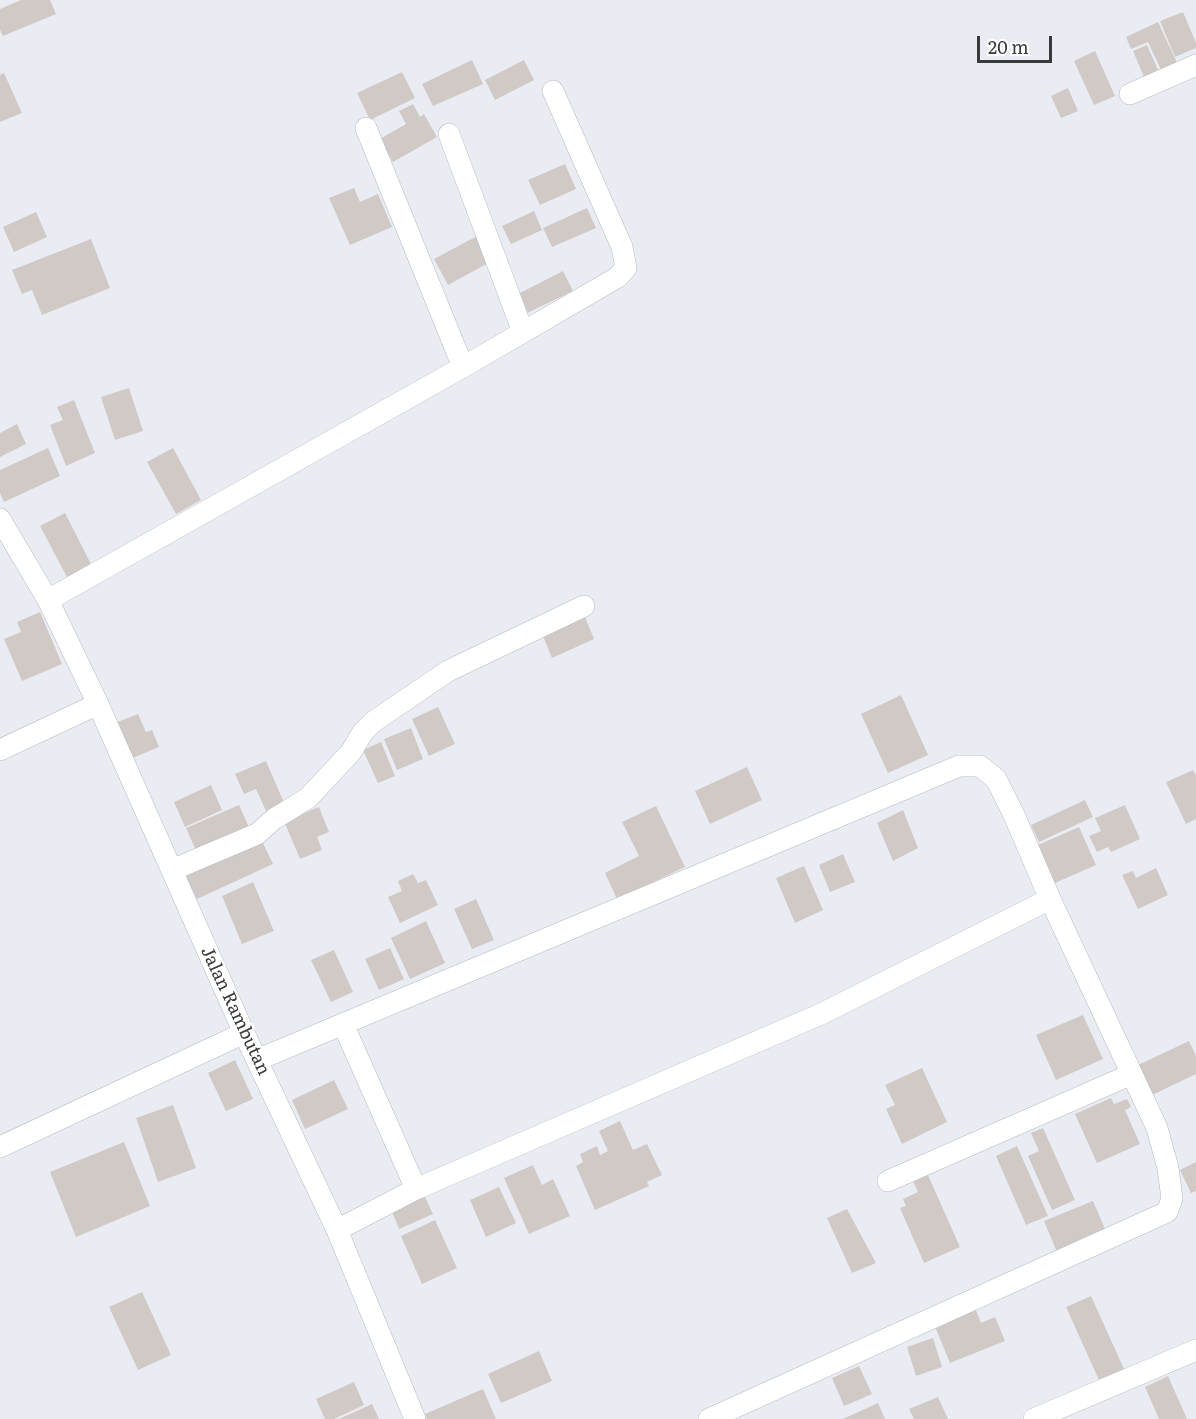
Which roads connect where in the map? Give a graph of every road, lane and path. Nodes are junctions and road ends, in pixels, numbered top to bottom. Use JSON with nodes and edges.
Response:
{"nodes":[{"id":1,"x":1196,"y":65,"type":"edge"},
{"id":2,"x":553,"y":91,"type":"dead end"},
{"id":3,"x":1130,"y":94,"type":"dead end"},
{"id":4,"x":366,"y":128,"type":"dead end"},
{"id":5,"x":448,"y":134,"type":"dead end"},
{"id":6,"x":523,"y":332,"type":"junction"},
{"id":7,"x":463,"y":367,"type":"junction"},
{"id":8,"x":0,"y":519,"type":"edge"},
{"id":9,"x":48,"y":600,"type":"junction"},
{"id":10,"x":584,"y":606,"type":"dead end"},
{"id":11,"x":98,"y":704,"type":"junction"},
{"id":12,"x":0,"y":750,"type":"edge"},
{"id":13,"x":171,"y":870,"type":"junction"},
{"id":14,"x":1050,"y":899,"type":"junction"},
{"id":15,"x":343,"y":1024,"type":"junction"},
{"id":16,"x":244,"y":1033,"type":"junction"},
{"id":17,"x":257,"y":1060,"type":"junction"},
{"id":18,"x":1132,"y":1074,"type":"junction"},
{"id":19,"x":0,"y":1147,"type":"edge"},
{"id":20,"x":888,"y":1182,"type":"dead end"},
{"id":21,"x":416,"y":1189,"type":"junction"},
{"id":22,"x":337,"y":1230,"type":"junction"},
{"id":23,"x":1196,"y":1350,"type":"edge"},
{"id":24,"x":415,"y":1419,"type":"edge"},
{"id":25,"x":709,"y":1419,"type":"edge"},
{"id":26,"x":1034,"y":1419,"type":"edge"}],
"edges":[{"from":1,"to":3,"type":"street"},
{"from":2,"to":6,"type":"street"},
{"from":4,"to":7,"type":"street"},
{"from":5,"to":6,"type":"street"},
{"from":6,"to":7,"type":"street"},
{"from":7,"to":9,"type":"street"},
{"from":8,"to":9,"type":"street","name":"Jalan Rambutan"},
{"from":9,"to":11,"type":"street","name":"Jalan Rambutan"},
{"from":10,"to":13,"type":"street"},
{"from":11,"to":12,"type":"street"},
{"from":11,"to":13,"type":"street","name":"Jalan Rambutan"},
{"from":13,"to":16,"type":"street","name":"Jalan Rambutan"},
{"from":14,"to":15,"type":"street"},
{"from":14,"to":18,"type":"street"},
{"from":14,"to":21,"type":"street"},
{"from":15,"to":17,"type":"street"},
{"from":15,"to":21,"type":"street"},
{"from":16,"to":17,"type":"street","name":"Jalan Rambutan"},
{"from":16,"to":19,"type":"street"},
{"from":17,"to":22,"type":"street","name":"Jalan Rambutan"},
{"from":18,"to":20,"type":"street"},
{"from":18,"to":25,"type":"street"},
{"from":21,"to":22,"type":"street"},
{"from":22,"to":24,"type":"street","name":"Jalan Rambutan"},
{"from":23,"to":26,"type":"street"}]}
